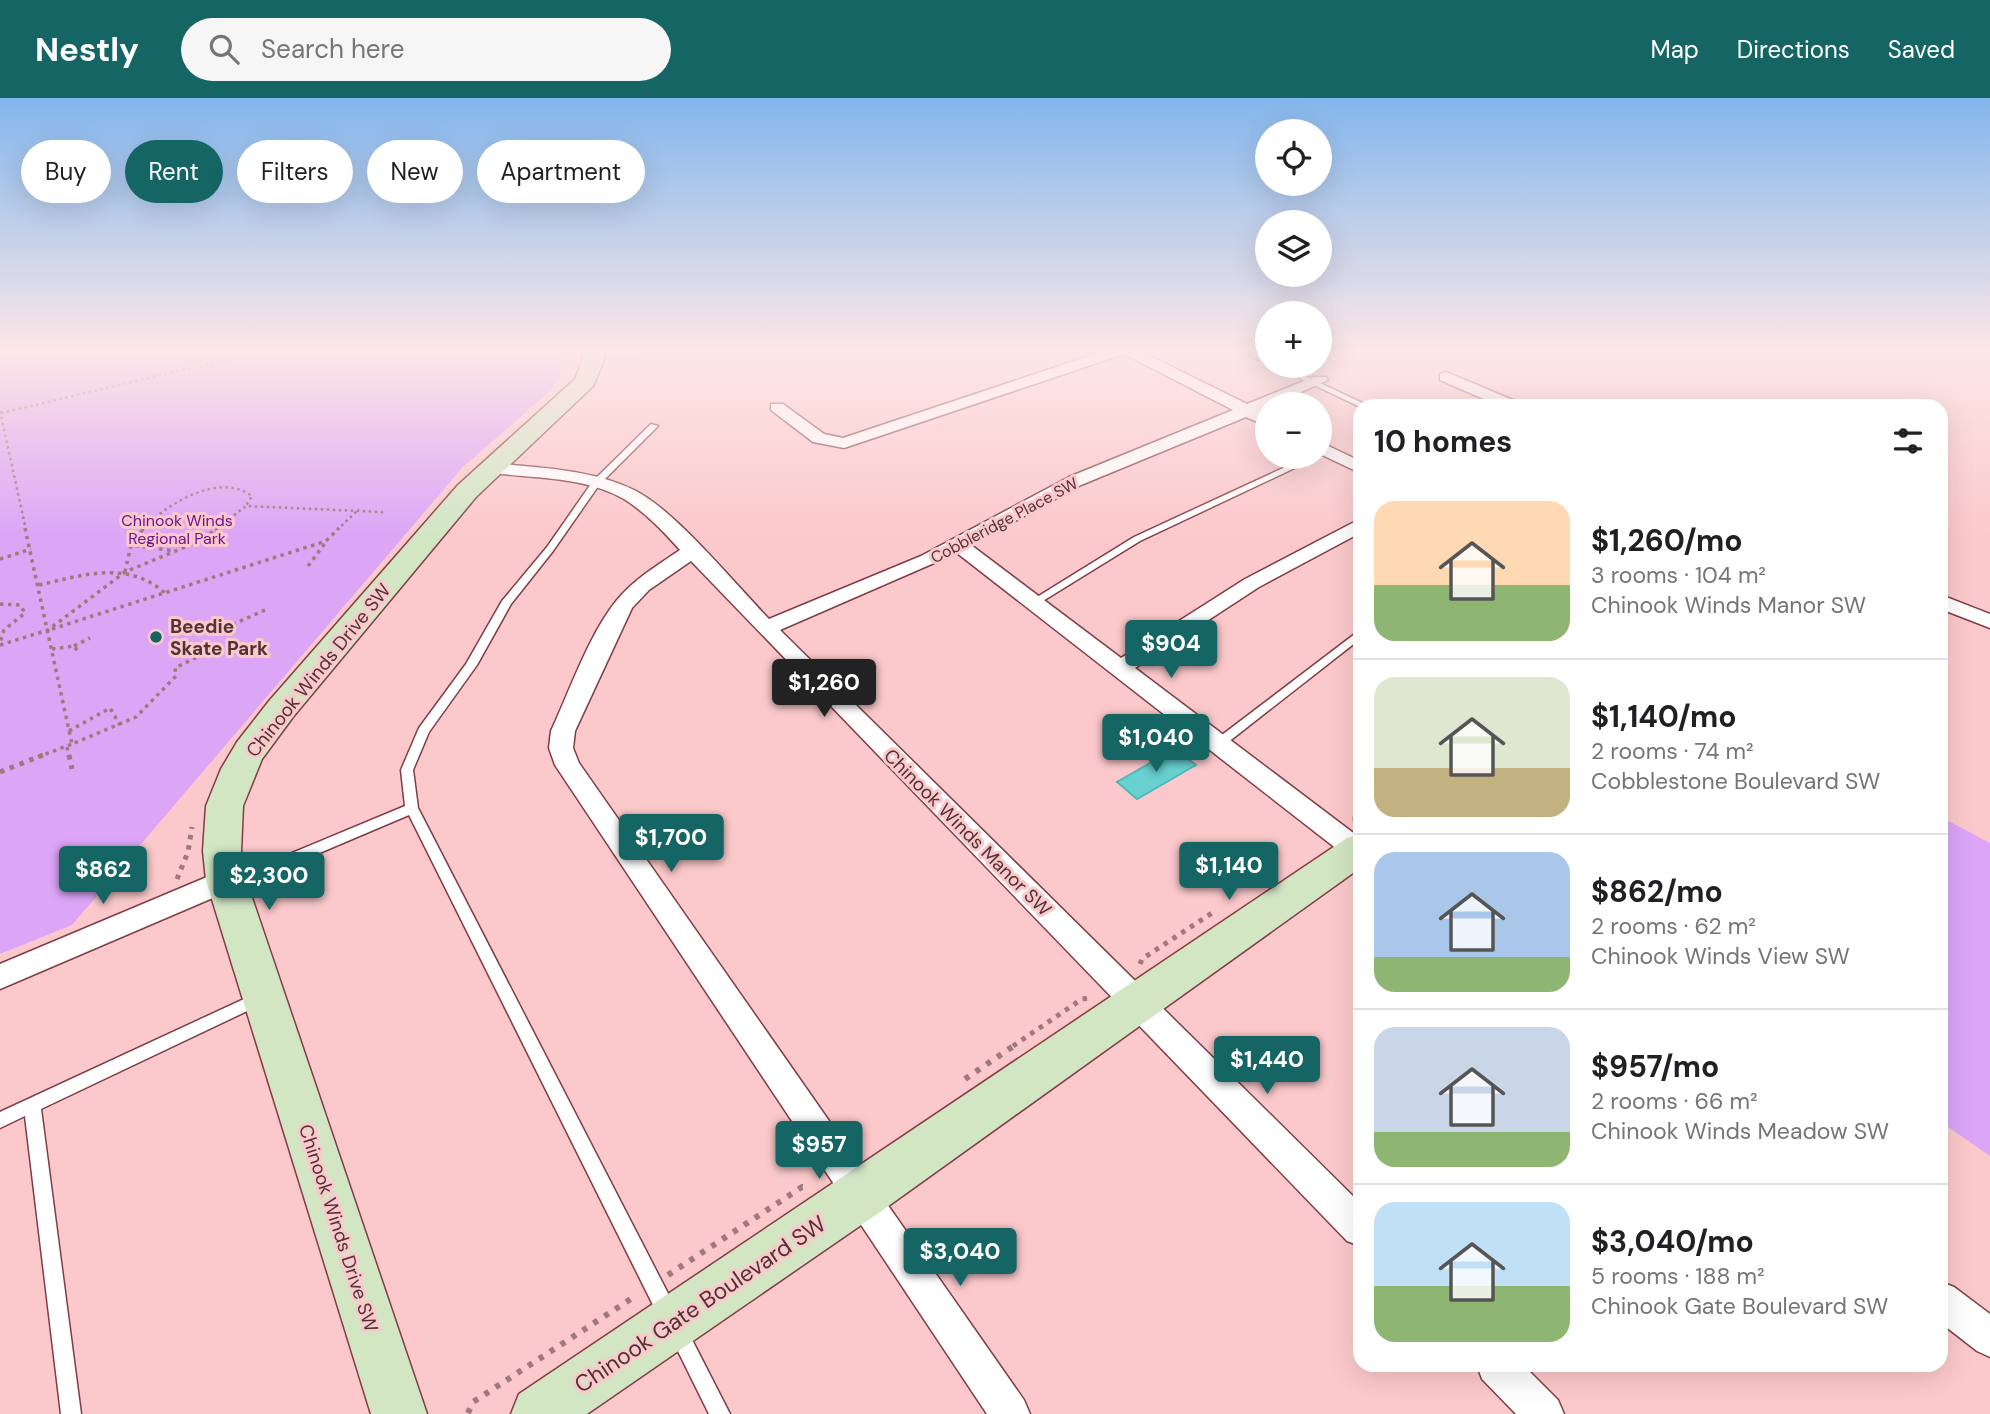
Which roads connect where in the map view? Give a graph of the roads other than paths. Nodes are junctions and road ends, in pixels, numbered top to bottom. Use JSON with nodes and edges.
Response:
{"nodes":[{"id":1,"x":551,"y":412,"type":"edge"},
{"id":2,"x":785,"y":412,"type":"edge"},
{"id":3,"x":935,"y":412,"type":"edge"},
{"id":4,"x":1244,"y":412,"type":"edge"},
{"id":5,"x":654,"y":426,"type":"dead end"},
{"id":6,"x":1332,"y":457,"type":"edge"},
{"id":7,"x":1353,"y":465,"type":"edge"},
{"id":8,"x":492,"y":468,"type":"junction"},
{"id":9,"x":1284,"y":469,"type":"edge"},
{"id":10,"x":597,"y":483,"type":"junction"},
{"id":11,"x":1353,"y":529,"type":"edge"},
{"id":12,"x":958,"y":544,"type":"junction"},
{"id":13,"x":692,"y":551,"type":"junction"},
{"id":14,"x":1948,"y":590,"type":"edge"},
{"id":15,"x":1034,"y":603,"type":"junction"},
{"id":16,"x":1948,"y":604,"type":"edge"},
{"id":17,"x":1990,"y":608,"type":"edge"},
{"id":18,"x":1990,"y":622,"type":"edge"},
{"id":19,"x":766,"y":628,"type":"junction"},
{"id":20,"x":1353,"y":638,"type":"edge"},
{"id":21,"x":1119,"y":668,"type":"junction"},
{"id":22,"x":1218,"y":744,"type":"junction"},
{"id":23,"x":412,"y":808,"type":"junction"},
{"id":24,"x":1353,"y":840,"type":"edge"},
{"id":25,"x":1353,"y":848,"type":"edge"},
{"id":26,"x":227,"y":883,"type":"junction"},
{"id":27,"x":0,"y":976,"type":"edge"},
{"id":28,"x":264,"y":996,"type":"junction"},
{"id":29,"x":1137,"y":1003,"type":"junction"},
{"id":30,"x":32,"y":1105,"type":"junction"},
{"id":31,"x":0,"y":1120,"type":"edge"},
{"id":32,"x":862,"y":1195,"type":"junction"},
{"id":33,"x":1353,"y":1221,"type":"edge"},
{"id":34,"x":1948,"y":1305,"type":"edge"},
{"id":35,"x":672,"y":1321,"type":"junction"},
{"id":36,"x":1990,"y":1338,"type":"edge"},
{"id":37,"x":1503,"y":1372,"type":"edge"},
{"id":38,"x":71,"y":1414,"type":"edge"},
{"id":39,"x":400,"y":1414,"type":"edge"},
{"id":40,"x":540,"y":1414,"type":"edge"},
{"id":41,"x":720,"y":1414,"type":"edge"},
{"id":42,"x":1010,"y":1414,"type":"edge"},
{"id":43,"x":1544,"y":1414,"type":"edge"}],
"edges":[{"from":1,"to":8,"type":"street","name":"Chinook Winds Drive SW"},
{"from":2,"to":3,"type":"street"},
{"from":4,"to":12,"type":"street","name":"Cobbleridge Place SW"},
{"from":5,"to":10,"type":"lane"},
{"from":6,"to":7,"type":"street"},
{"from":8,"to":10,"type":"street","name":"Chinook Winds Manor SW"},
{"from":8,"to":26,"type":"street","name":"Chinook Winds Drive SW"},
{"from":9,"to":15,"type":"lane"},
{"from":10,"to":13,"type":"street","name":"Chinook Winds Manor SW"},
{"from":10,"to":23,"type":"lane"},
{"from":11,"to":21,"type":"street"},
{"from":12,"to":15,"type":"street"},
{"from":12,"to":19,"type":"street","name":"Cobbleridge Place SW"},
{"from":13,"to":19,"type":"street","name":"Chinook Winds Manor SW"},
{"from":13,"to":32,"type":"street"},
{"from":14,"to":17,"type":"street"},
{"from":15,"to":21,"type":"street"},
{"from":16,"to":18,"type":"street"},
{"from":19,"to":29,"type":"street","name":"Chinook Winds Manor SW"},
{"from":20,"to":22,"type":"lane"},
{"from":21,"to":22,"type":"street"},
{"from":22,"to":24,"type":"street"},
{"from":23,"to":26,"type":"lane"},
{"from":23,"to":35,"type":"lane"},
{"from":25,"to":29,"type":"street","name":"Chinook Gate Boulevard SW"},
{"from":26,"to":27,"type":"street"},
{"from":26,"to":28,"type":"street","name":"Chinook Winds Drive SW"},
{"from":28,"to":30,"type":"lane"},
{"from":28,"to":39,"type":"street","name":"Chinook Winds Drive SW"},
{"from":29,"to":32,"type":"street","name":"Chinook Gate Boulevard SW"},
{"from":29,"to":33,"type":"street","name":"Chinook Winds Manor SW"},
{"from":30,"to":31,"type":"lane"},
{"from":30,"to":38,"type":"lane"},
{"from":32,"to":35,"type":"street","name":"Chinook Gate Boulevard SW"},
{"from":32,"to":42,"type":"street"},
{"from":34,"to":36,"type":"street"},
{"from":35,"to":40,"type":"street","name":"Chinook Gate Boulevard SW"},
{"from":35,"to":41,"type":"lane"},
{"from":37,"to":43,"type":"street"}]}
